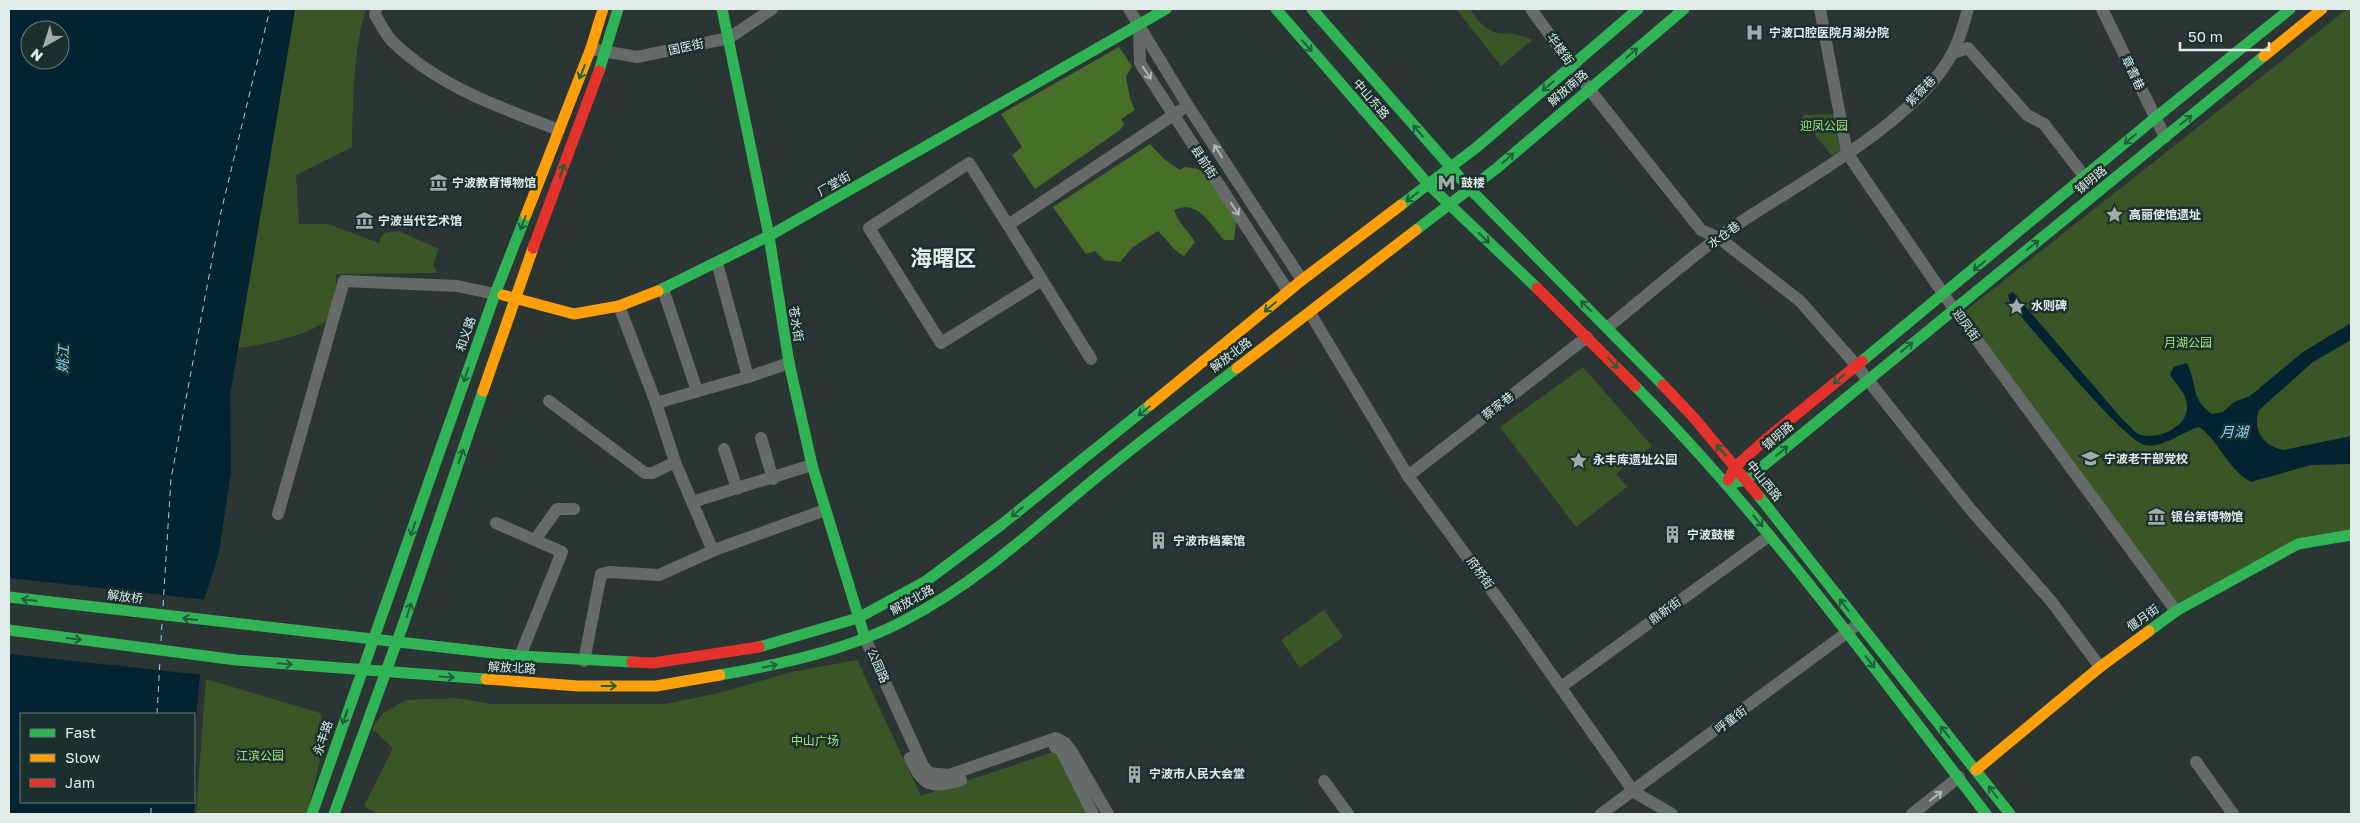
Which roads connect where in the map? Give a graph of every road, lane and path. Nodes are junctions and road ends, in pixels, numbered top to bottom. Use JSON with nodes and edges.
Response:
{"nodes":[{"id":1,"x":376,"y":9,"type":"edge"},
{"id":2,"x":603,"y":9,"type":"edge"},
{"id":3,"x":618,"y":9,"type":"edge"},
{"id":4,"x":722,"y":9,"type":"edge"},
{"id":5,"x":772,"y":9,"type":"edge"},
{"id":6,"x":1129,"y":9,"type":"edge"},
{"id":7,"x":1166,"y":9,"type":"edge"},
{"id":8,"x":1276,"y":9,"type":"edge"},
{"id":9,"x":1312,"y":9,"type":"edge"},
{"id":10,"x":1531,"y":9,"type":"edge"},
{"id":11,"x":1638,"y":9,"type":"edge"},
{"id":12,"x":1684,"y":9,"type":"edge"},
{"id":13,"x":1820,"y":9,"type":"edge"},
{"id":14,"x":1968,"y":9,"type":"edge"},
{"id":15,"x":2102,"y":9,"type":"edge"},
{"id":16,"x":2290,"y":9,"type":"edge"},
{"id":17,"x":2322,"y":9,"type":"edge"},
{"id":18,"x":1140,"y":26,"type":"junction"},
{"id":19,"x":729,"y":38,"type":"junction"},
{"id":20,"x":591,"y":48,"type":"junction"},
{"id":21,"x":606,"y":52,"type":"junction"},
{"id":22,"x":1953,"y":53,"type":"junction"},
{"id":23,"x":1572,"y":66,"type":"junction"},
{"id":24,"x":1589,"y":88,"type":"junction"},
{"id":25,"x":1188,"y":106,"type":"junction"},
{"id":26,"x":1174,"y":114,"type":"junction"},
{"id":27,"x":2155,"y":118,"type":"junction"},
{"id":28,"x":559,"y":130,"type":"junction"},
{"id":29,"x":2165,"y":137,"type":"junction"},
{"id":30,"x":1847,"y":153,"type":"junction"},
{"id":31,"x":1450,"y":168,"type":"junction"},
{"id":32,"x":2084,"y":176,"type":"junction"},
{"id":33,"x":1428,"y":184,"type":"junction"},
{"id":34,"x":1470,"y":188,"type":"junction"},
{"id":35,"x":1449,"y":205,"type":"junction"},
{"id":36,"x":1008,"y":225,"type":"junction"},
{"id":37,"x":769,"y":236,"type":"junction"},
{"id":38,"x":1719,"y":238,"type":"junction"},
{"id":39,"x":717,"y":264,"type":"junction"},
{"id":40,"x":1042,"y":280,"type":"junction"},
{"id":41,"x":1302,"y":280,"type":"junction"},
{"id":42,"x":663,"y":289,"type":"junction"},
{"id":43,"x":1288,"y":291,"type":"junction"},
{"id":44,"x":495,"y":294,"type":"junction"},
{"id":45,"x":1944,"y":296,"type":"junction"},
{"id":46,"x":515,"y":297,"type":"junction"},
{"id":47,"x":619,"y":306,"type":"junction"},
{"id":48,"x":1954,"y":308,"type":"junction"},
{"id":49,"x":1310,"y":313,"type":"junction"},
{"id":50,"x":1608,"y":327,"type":"junction"},
{"id":51,"x":1587,"y":337,"type":"junction"},
{"id":52,"x":1091,"y":359,"type":"dead end"},
{"id":53,"x":789,"y":363,"type":"junction"},
{"id":54,"x":1856,"y":365,"type":"junction"},
{"id":55,"x":748,"y":377,"type":"junction"},
{"id":56,"x":1867,"y":381,"type":"junction"},
{"id":57,"x":697,"y":391,"type":"junction"},
{"id":58,"x":549,"y":401,"type":"dead end"},
{"id":59,"x":656,"y":403,"type":"junction"},
{"id":60,"x":761,"y":438,"type":"dead end"},
{"id":61,"x":724,"y":449,"type":"dead end"},
{"id":62,"x":676,"y":462,"type":"junction"},
{"id":63,"x":812,"y":465,"type":"junction"},
{"id":64,"x":1735,"y":467,"type":"junction"},
{"id":65,"x":1408,"y":476,"type":"junction"},
{"id":66,"x":772,"y":479,"type":"junction"},
{"id":67,"x":1746,"y":480,"type":"junction"},
{"id":68,"x":1726,"y":484,"type":"junction"},
{"id":69,"x":737,"y":489,"type":"junction"},
{"id":70,"x":692,"y":502,"type":"junction"},
{"id":71,"x":574,"y":509,"type":"dead end"},
{"id":72,"x":825,"y":510,"type":"junction"},
{"id":73,"x":278,"y":514,"type":"dead end"},
{"id":74,"x":496,"y":523,"type":"dead end"},
{"id":75,"x":2351,"y":535,"type":"edge"},
{"id":76,"x":1769,"y":536,"type":"junction"},
{"id":77,"x":535,"y":540,"type":"junction"},
{"id":78,"x":713,"y":551,"type":"junction"},
{"id":79,"x":9,"y":597,"type":"edge"},
{"id":80,"x":2176,"y":611,"type":"junction"},
{"id":81,"x":858,"y":618,"type":"junction"},
{"id":82,"x":1859,"y":624,"type":"junction"},
{"id":83,"x":239,"y":625,"type":"joint"},
{"id":84,"x":9,"y":630,"type":"edge"},
{"id":85,"x":1848,"y":633,"type":"junction"},
{"id":86,"x":865,"y":638,"type":"junction"},
{"id":87,"x":373,"y":640,"type":"junction"},
{"id":88,"x":398,"y":643,"type":"junction"},
{"id":89,"x":520,"y":656,"type":"junction"},
{"id":90,"x":584,"y":661,"type":"junction"},
{"id":91,"x":2100,"y":667,"type":"junction"},
{"id":92,"x":362,"y":671,"type":"junction"},
{"id":93,"x":387,"y":673,"type":"junction"},
{"id":94,"x":1561,"y":687,"type":"junction"},
{"id":95,"x":2196,"y":762,"type":"dead end"},
{"id":96,"x":1976,"y":770,"type":"junction"},
{"id":97,"x":1959,"y":777,"type":"junction"},
{"id":98,"x":1324,"y":781,"type":"dead end"},
{"id":99,"x":1634,"y":792,"type":"junction"},
{"id":100,"x":312,"y":814,"type":"edge"},
{"id":101,"x":334,"y":814,"type":"edge"},
{"id":102,"x":1093,"y":814,"type":"edge"},
{"id":103,"x":1108,"y":814,"type":"edge"},
{"id":104,"x":1348,"y":814,"type":"edge"},
{"id":105,"x":1601,"y":814,"type":"edge"},
{"id":106,"x":1672,"y":814,"type":"edge"},
{"id":107,"x":1912,"y":814,"type":"edge"},
{"id":108,"x":1986,"y":814,"type":"edge"},
{"id":109,"x":2010,"y":814,"type":"edge"},
{"id":110,"x":2233,"y":814,"type":"edge"}],
"edges":[{"from":1,"to":28,"type":"street"},
{"from":2,"to":20,"type":"main road","name":"和义路"},
{"from":3,"to":21,"type":"main road"},
{"from":4,"to":19,"type":"main road","name":"苍水街"},
{"from":5,"to":19,"type":"street","name":"国医街"},
{"from":6,"to":18,"type":"street","name":"县前街"},
{"from":7,"to":18,"type":"main road","name":"厂堂街"},
{"from":8,"to":33,"type":"main road","name":"中山东路","one_way":true},
{"from":31,"to":9,"type":"main road","name":"中山东路","one_way":true},
{"from":10,"to":23,"type":"street","name":"华楼街"},
{"from":11,"to":23,"type":"main road","name":"解放南路"},
{"from":24,"to":12,"type":"main road","name":"解放南路","one_way":true},
{"from":13,"to":30,"type":"street","name":"迎凤街"},
{"from":14,"to":22,"type":"street","name":"紫薇巷"},
{"from":15,"to":27,"type":"street","name":"章耆巷"},
{"from":16,"to":27,"type":"main road","name":"镇明路"},
{"from":29,"to":17,"type":"main road","name":"镇明路","one_way":true},
{"from":18,"to":25,"type":"street","name":"县前街"},
{"from":18,"to":26,"type":"street","name":"县前街","one_way":true},
{"from":18,"to":37,"type":"main road","name":"厂堂街"},
{"from":19,"to":21,"type":"street","name":"国医街"},
{"from":19,"to":37,"type":"main road","name":"苍水街"},
{"from":20,"to":21,"type":"street","name":"国医街"},
{"from":20,"to":28,"type":"main road","name":"和义路","one_way":true},
{"from":46,"to":21,"type":"main road","one_way":true},
{"from":22,"to":30,"type":"street","name":"紫薇巷"},
{"from":22,"to":32,"type":"street"},
{"from":23,"to":24,"type":"street","name":"华楼街"},
{"from":23,"to":31,"type":"main road","name":"解放南路","one_way":true},
{"from":34,"to":24,"type":"main road","name":"解放南路","one_way":true},
{"from":24,"to":38,"type":"street","name":"华楼街"},
{"from":25,"to":26,"type":"street"},
{"from":41,"to":25,"type":"street","name":"县前街","one_way":true},
{"from":26,"to":36,"type":"street"},
{"from":26,"to":43,"type":"street","name":"县前街","one_way":true},
{"from":27,"to":29,"type":"street","name":"章耆巷"},
{"from":27,"to":32,"type":"main road","name":"镇明路","one_way":true},
{"from":28,"to":44,"type":"main road","name":"和义路","one_way":true},
{"from":48,"to":29,"type":"main road","name":"镇明路","one_way":true},
{"from":30,"to":38,"type":"street","name":"水仓巷"},
{"from":30,"to":45,"type":"street","name":"迎凤街"},
{"from":31,"to":33,"type":"main road","name":"解放北路"},
{"from":31,"to":34,"type":"main road","name":"中山东路"},
{"from":32,"to":45,"type":"main road","name":"镇明路","one_way":true},
{"from":33,"to":35,"type":"main road","name":"中山东路"},
{"from":33,"to":41,"type":"main road","name":"解放北路","one_way":true},
{"from":34,"to":35,"type":"main road","name":"解放北路"},
{"from":50,"to":34,"type":"main road","name":"中山西路","one_way":true},
{"from":35,"to":49,"type":"main road","name":"解放北路"},
{"from":35,"to":51,"type":"main road","one_way":true},
{"from":36,"to":40,"type":"street"},
{"from":36,"to":40,"type":"street"},
{"from":37,"to":39,"type":"main road","name":"厂堂街"},
{"from":37,"to":53,"type":"main road","name":"苍水街"},
{"from":38,"to":50,"type":"street","name":"水仓巷"},
{"from":38,"to":54,"type":"street","name":"华楼街"},
{"from":39,"to":42,"type":"main road","name":"厂堂街"},
{"from":39,"to":55,"type":"street"},
{"from":40,"to":52,"type":"street"},
{"from":41,"to":43,"type":"main road","name":"解放北路"},
{"from":42,"to":47,"type":"main road","name":"厂堂街"},
{"from":42,"to":57,"type":"street"},
{"from":43,"to":81,"type":"main road","name":"解放北路","one_way":true},
{"from":44,"to":46,"type":"main road","name":"厂堂街"},
{"from":44,"to":73,"type":"street"},
{"from":44,"to":87,"type":"main road","name":"和义路","one_way":true},
{"from":45,"to":48,"type":"street","name":"迎凤街"},
{"from":45,"to":54,"type":"main road","name":"镇明路"},
{"from":46,"to":47,"type":"main road","name":"厂堂街"},
{"from":88,"to":46,"type":"main road","one_way":true},
{"from":47,"to":59,"type":"street"},
{"from":56,"to":48,"type":"main road","name":"镇明路","one_way":true},
{"from":48,"to":80,"type":"street","name":"迎凤街"},
{"from":49,"to":65,"type":"street","name":"府桥街"},
{"from":49,"to":86,"type":"main road","name":"解放北路"},
{"from":64,"to":50,"type":"main road","name":"中山西路","one_way":true},
{"from":51,"to":65,"type":"street","name":"蔡家巷"},
{"from":51,"to":68,"type":"main road","one_way":true},
{"from":53,"to":55,"type":"street"},
{"from":53,"to":63,"type":"main road","name":"苍水街"},
{"from":54,"to":56,"type":"street","name":"华楼街"},
{"from":54,"to":64,"type":"main road","name":"镇明路","one_way":true},
{"from":55,"to":57,"type":"street"},
{"from":67,"to":56,"type":"main road","name":"镇明路","one_way":true},
{"from":56,"to":91,"type":"street","name":"华楼街"},
{"from":57,"to":59,"type":"street"},
{"from":58,"to":62,"type":"street"},
{"from":59,"to":62,"type":"street"},
{"from":60,"to":66,"type":"street"},
{"from":61,"to":69,"type":"street"},
{"from":62,"to":70,"type":"street"},
{"from":63,"to":66,"type":"street"},
{"from":63,"to":72,"type":"main road","name":"苍水街"},
{"from":64,"to":67,"type":"main road","name":"中山西路"},
{"from":64,"to":68,"type":"main road","name":"镇明路"},
{"from":65,"to":94,"type":"street","name":"府桥街"},
{"from":66,"to":69,"type":"street"},
{"from":67,"to":68,"type":"main road","name":"镇明路"},
{"from":82,"to":67,"type":"main road","name":"中山西路","one_way":true},
{"from":68,"to":76,"type":"main road","one_way":true},
{"from":69,"to":70,"type":"street"},
{"from":70,"to":78,"type":"street"},
{"from":71,"to":77,"type":"street"},
{"from":72,"to":78,"type":"street"},
{"from":72,"to":81,"type":"main road","name":"苍水街"},
{"from":74,"to":77,"type":"street"},
{"from":75,"to":80,"type":"main road","name":"偃月街"},
{"from":76,"to":85,"type":"main road"},
{"from":76,"to":94,"type":"street","name":"鼎新街"},
{"from":77,"to":89,"type":"street"},
{"from":78,"to":90,"type":"street"},
{"from":83,"to":79,"type":"main road","name":"解放桥","one_way":true},
{"from":80,"to":91,"type":"main road","name":"偃月街"},
{"from":81,"to":86,"type":"main road","name":"苍水街"},
{"from":81,"to":90,"type":"main road","name":"解放北路"},
{"from":82,"to":85,"type":"street","name":"呼童街"},
{"from":96,"to":82,"type":"main road","name":"中山西路","one_way":true},
{"from":83,"to":87,"type":"main road","name":"解放北路"},
{"from":84,"to":92,"type":"main road","name":"解放北路","one_way":true},
{"from":85,"to":97,"type":"main road","one_way":true},
{"from":85,"to":99,"type":"street","name":"呼童街"},
{"from":93,"to":86,"type":"main road","name":"解放北路","one_way":true},
{"from":86,"to":102,"type":"street","name":"公园路"},
{"from":86,"to":103,"type":"street","name":"公园路"},
{"from":87,"to":88,"type":"main road","name":"解放北路"},
{"from":87,"to":92,"type":"main road","name":"和义路"},
{"from":88,"to":89,"type":"main road","name":"解放北路"},
{"from":88,"to":93,"type":"main road"},
{"from":89,"to":90,"type":"main road","name":"解放北路"},
{"from":91,"to":96,"type":"main road","name":"偃月街"},
{"from":92,"to":93,"type":"main road","name":"解放北路"},
{"from":92,"to":100,"type":"main road","name":"永丰路","one_way":true},
{"from":93,"to":101,"type":"main road"},
{"from":94,"to":99,"type":"street","name":"府桥街"},
{"from":95,"to":110,"type":"street"},
{"from":109,"to":96,"type":"main road","name":"中山西路","one_way":true},
{"from":107,"to":97,"type":"street","one_way":true},
{"from":97,"to":108,"type":"main road"},
{"from":98,"to":104,"type":"street"},
{"from":99,"to":105,"type":"street","name":"呼童街"},
{"from":99,"to":106,"type":"street","name":"府桥街"}]}
